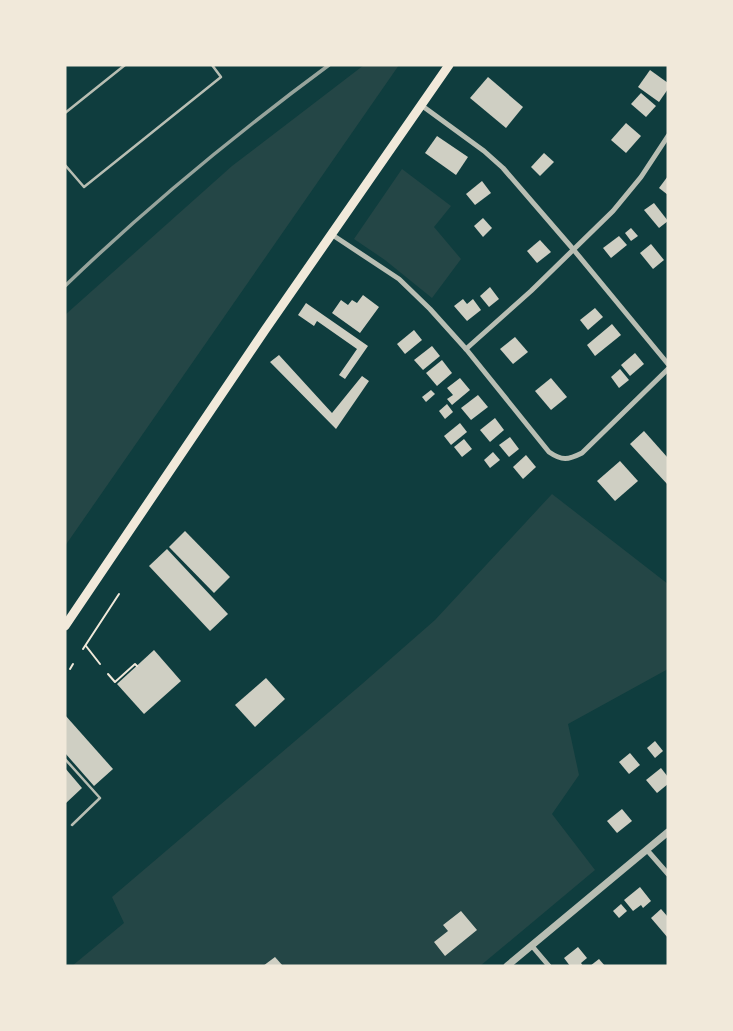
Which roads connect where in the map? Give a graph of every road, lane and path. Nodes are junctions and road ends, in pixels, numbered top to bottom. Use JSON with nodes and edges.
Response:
{"nodes":[{"id":1,"x":125,"y":65,"type":"edge"},
{"id":2,"x":212,"y":65,"type":"edge"},
{"id":3,"x":449,"y":65,"type":"edge"},
{"id":4,"x":421,"y":105,"type":"junction"},
{"id":5,"x":65,"y":113,"type":"edge"},
{"id":6,"x":668,"y":136,"type":"edge"},
{"id":7,"x":65,"y":165,"type":"edge"},
{"id":8,"x":331,"y":234,"type":"junction"},
{"id":9,"x":573,"y":249,"type":"junction"},
{"id":10,"x":466,"y":349,"type":"junction"},
{"id":11,"x":668,"y":366,"type":"edge"},
{"id":12,"x":119,"y":594,"type":"dead end"},
{"id":13,"x":65,"y":626,"type":"edge"},
{"id":14,"x":73,"y":664,"type":"dead end"},
{"id":15,"x":100,"y":664,"type":"dead end"},
{"id":16,"x":137,"y":666,"type":"dead end"},
{"id":17,"x":70,"y":669,"type":"dead end"},
{"id":18,"x":108,"y":674,"type":"dead end"},
{"id":19,"x":65,"y":759,"type":"edge"},
{"id":20,"x":72,"y":825,"type":"dead end"},
{"id":21,"x":668,"y":832,"type":"edge"},
{"id":22,"x":647,"y":850,"type":"junction"},
{"id":23,"x":668,"y":874,"type":"edge"},
{"id":24,"x":532,"y":946,"type":"junction"},
{"id":25,"x":507,"y":966,"type":"edge"},
{"id":26,"x":549,"y":966,"type":"edge"}],
"edges":[{"from":1,"to":5,"type":"lane"},
{"from":2,"to":7,"type":"lane"},
{"from":3,"to":4,"type":"main road"},
{"from":4,"to":8,"type":"main road"},
{"from":4,"to":9,"type":"street"},
{"from":6,"to":9,"type":"street"},
{"from":8,"to":10,"type":"street"},
{"from":8,"to":13,"type":"main road"},
{"from":9,"to":10,"type":"street"},
{"from":9,"to":11,"type":"street"},
{"from":10,"to":11,"type":"street"},
{"from":12,"to":15,"type":"path"},
{"from":14,"to":17,"type":"path"},
{"from":16,"to":18,"type":"path"},
{"from":19,"to":20,"type":"lane"},
{"from":21,"to":22,"type":"street"},
{"from":22,"to":23,"type":"street"},
{"from":22,"to":24,"type":"street"},
{"from":24,"to":25,"type":"street"},
{"from":24,"to":26,"type":"street"}]}
